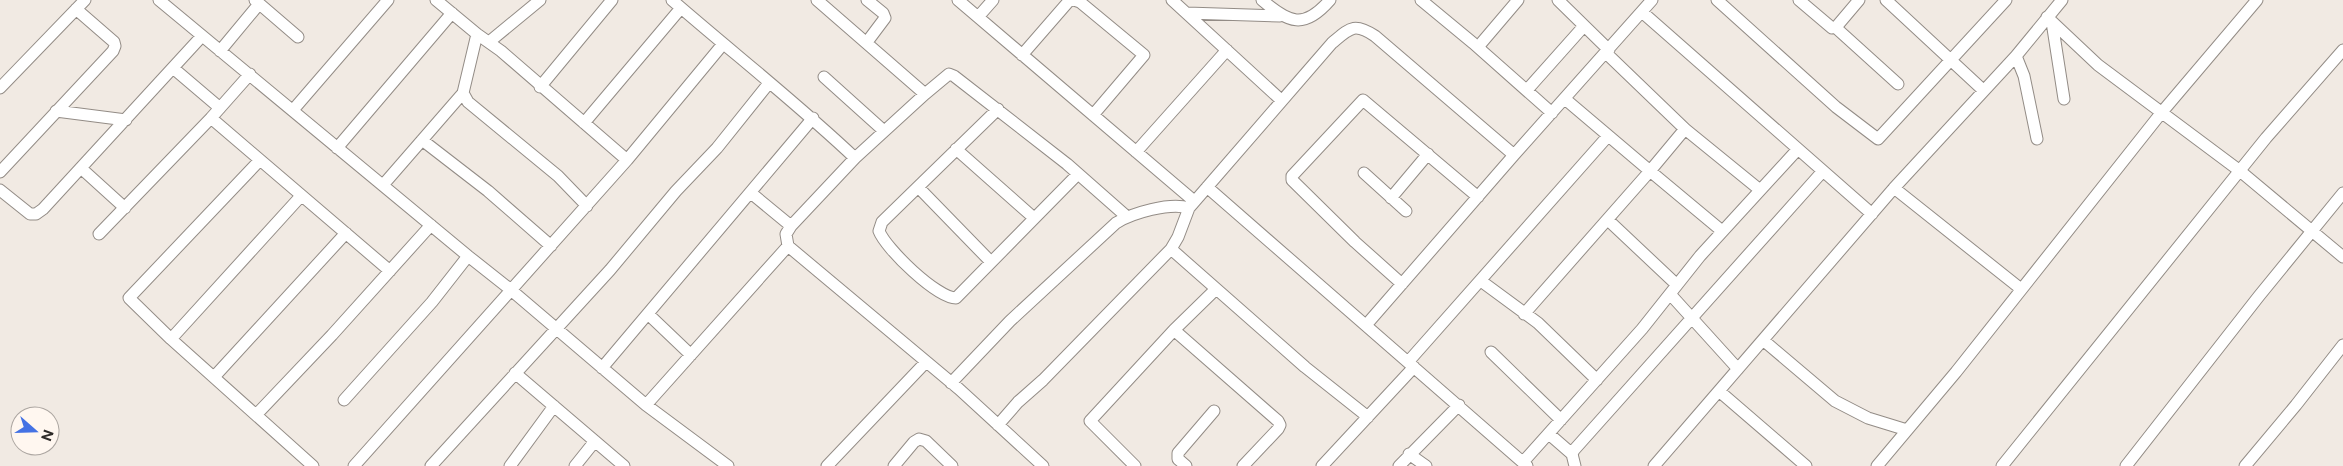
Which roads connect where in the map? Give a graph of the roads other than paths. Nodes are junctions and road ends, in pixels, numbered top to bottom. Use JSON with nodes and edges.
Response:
{"nodes":[{"id":1,"x":84,"y":0,"type":"edge"},
{"id":2,"x":159,"y":0,"type":"edge"},
{"id":3,"x":388,"y":0,"type":"edge"},
{"id":4,"x":436,"y":0,"type":"edge"},
{"id":5,"x":540,"y":0,"type":"edge"},
{"id":6,"x":612,"y":0,"type":"edge"},
{"id":7,"x":867,"y":0,"type":"edge"},
{"id":8,"x":958,"y":0,"type":"edge"},
{"id":9,"x":993,"y":0,"type":"edge"},
{"id":10,"x":1073,"y":0,"type":"edge"},
{"id":11,"x":1172,"y":0,"type":"edge"},
{"id":12,"x":1262,"y":0,"type":"edge"},
{"id":13,"x":1330,"y":0,"type":"edge"},
{"id":14,"x":1421,"y":0,"type":"edge"},
{"id":15,"x":1518,"y":0,"type":"edge"},
{"id":16,"x":1558,"y":0,"type":"edge"},
{"id":17,"x":1652,"y":0,"type":"edge"},
{"id":18,"x":1717,"y":0,"type":"edge"},
{"id":19,"x":1799,"y":0,"type":"edge"},
{"id":20,"x":1859,"y":0,"type":"edge"},
{"id":21,"x":1886,"y":0,"type":"edge"},
{"id":22,"x":2006,"y":0,"type":"edge"},
{"id":23,"x":2062,"y":0,"type":"edge"},
{"id":24,"x":2257,"y":0,"type":"edge"},
{"id":25,"x":257,"y":2,"type":"edge"},
{"id":26,"x":825,"y":2,"type":"edge"},
{"id":27,"x":677,"y":4,"type":"edge"},
{"id":28,"x":76,"y":9,"type":"junction"},
{"id":29,"x":1642,"y":12,"type":"junction"},
{"id":30,"x":452,"y":13,"type":"junction"},
{"id":31,"x":1187,"y":13,"type":"junction"},
{"id":32,"x":1280,"y":16,"type":"junction"},
{"id":33,"x":978,"y":17,"type":"junction"},
{"id":34,"x":2050,"y":20,"type":"junction"},
{"id":35,"x":1584,"y":26,"type":"junction"},
{"id":36,"x":1835,"y":27,"type":"junction"},
{"id":37,"x":477,"y":34,"type":"junction"},
{"id":38,"x":202,"y":36,"type":"junction"},
{"id":39,"x":298,"y":37,"type":"dead end"},
{"id":40,"x":489,"y":42,"type":"junction"},
{"id":41,"x":867,"y":42,"type":"junction"},
{"id":42,"x":723,"y":44,"type":"junction"},
{"id":43,"x":1478,"y":47,"type":"junction"},
{"id":44,"x":1227,"y":50,"type":"junction"},
{"id":45,"x":2343,"y":50,"type":"edge"},
{"id":46,"x":220,"y":51,"type":"junction"},
{"id":47,"x":1607,"y":51,"type":"junction"},
{"id":48,"x":1022,"y":55,"type":"junction"},
{"id":49,"x":2016,"y":56,"type":"junction"},
{"id":50,"x":1951,"y":61,"type":"junction"},
{"id":51,"x":173,"y":68,"type":"junction"},
{"id":52,"x":250,"y":74,"type":"junction"},
{"id":53,"x":824,"y":77,"type":"dead end"},
{"id":54,"x":769,"y":83,"type":"junction"},
{"id":55,"x":1898,"y":84,"type":"dead end"},
{"id":56,"x":540,"y":87,"type":"junction"},
{"id":57,"x":0,"y":88,"type":"edge"},
{"id":58,"x":1527,"y":90,"type":"junction"},
{"id":59,"x":1983,"y":90,"type":"junction"},
{"id":60,"x":463,"y":93,"type":"junction"},
{"id":61,"x":925,"y":94,"type":"junction"},
{"id":62,"x":1565,"y":99,"type":"junction"},
{"id":63,"x":2064,"y":99,"type":"dead end"},
{"id":64,"x":1282,"y":100,"type":"junction"},
{"id":65,"x":220,"y":108,"type":"junction"},
{"id":66,"x":998,"y":108,"type":"junction"},
{"id":67,"x":293,"y":110,"type":"junction"},
{"id":68,"x":56,"y":111,"type":"junction"},
{"id":69,"x":2162,"y":112,"type":"junction"},
{"id":70,"x":1552,"y":113,"type":"junction"},
{"id":71,"x":1093,"y":115,"type":"junction"},
{"id":72,"x":211,"y":118,"type":"junction"},
{"id":73,"x":813,"y":118,"type":"junction"},
{"id":74,"x":126,"y":120,"type":"junction"},
{"id":75,"x":584,"y":124,"type":"junction"},
{"id":76,"x":1685,"y":129,"type":"junction"},
{"id":77,"x":884,"y":131,"type":"junction"},
{"id":78,"x":1608,"y":136,"type":"junction"},
{"id":79,"x":2037,"y":139,"type":"dead end"},
{"id":80,"x":422,"y":140,"type":"junction"},
{"id":81,"x":338,"y":148,"type":"junction"},
{"id":82,"x":956,"y":149,"type":"junction"},
{"id":83,"x":1798,"y":149,"type":"junction"},
{"id":84,"x":1136,"y":152,"type":"junction"},
{"id":85,"x":1428,"y":154,"type":"junction"},
{"id":86,"x":1514,"y":155,"type":"junction"},
{"id":87,"x":855,"y":158,"type":"junction"},
{"id":88,"x":260,"y":160,"type":"junction"},
{"id":89,"x":627,"y":160,"type":"junction"},
{"id":90,"x":82,"y":169,"type":"junction"},
{"id":91,"x":1650,"y":171,"type":"junction"},
{"id":92,"x":1823,"y":171,"type":"junction"},
{"id":93,"x":2240,"y":171,"type":"junction"},
{"id":94,"x":0,"y":172,"type":"edge"},
{"id":95,"x":1364,"y":173,"type":"dead end"},
{"id":96,"x":1078,"y":174,"type":"junction"},
{"id":97,"x":383,"y":185,"type":"junction"},
{"id":98,"x":918,"y":187,"type":"junction"},
{"id":99,"x":1207,"y":187,"type":"junction"},
{"id":100,"x":1894,"y":188,"type":"junction"},
{"id":101,"x":0,"y":190,"type":"edge"},
{"id":102,"x":1760,"y":190,"type":"junction"},
{"id":103,"x":2343,"y":192,"type":"edge"},
{"id":104,"x":751,"y":193,"type":"junction"},
{"id":105,"x":301,"y":196,"type":"junction"},
{"id":106,"x":1478,"y":197,"type":"junction"},
{"id":107,"x":1391,"y":198,"type":"junction"},
{"id":108,"x":1192,"y":205,"type":"junction"},
{"id":109,"x":587,"y":206,"type":"junction"},
{"id":110,"x":125,"y":208,"type":"junction"},
{"id":111,"x":1406,"y":212,"type":"dead end"},
{"id":112,"x":1872,"y":214,"type":"junction"},
{"id":113,"x":1126,"y":216,"type":"junction"},
{"id":114,"x":1034,"y":218,"type":"junction"},
{"id":115,"x":1608,"y":220,"type":"junction"},
{"id":116,"x":431,"y":225,"type":"junction"},
{"id":117,"x":791,"y":226,"type":"junction"},
{"id":118,"x":2313,"y":230,"type":"junction"},
{"id":119,"x":1722,"y":231,"type":"junction"},
{"id":120,"x":99,"y":234,"type":"dead end"},
{"id":121,"x":346,"y":234,"type":"junction"},
{"id":122,"x":551,"y":246,"type":"junction"},
{"id":123,"x":788,"y":246,"type":"junction"},
{"id":124,"x":1171,"y":249,"type":"junction"},
{"id":125,"x":468,"y":256,"type":"junction"},
{"id":126,"x":2343,"y":256,"type":"edge"},
{"id":127,"x":991,"y":262,"type":"junction"},
{"id":128,"x":390,"y":271,"type":"junction"},
{"id":129,"x":1481,"y":281,"type":"junction"},
{"id":130,"x":1402,"y":284,"type":"junction"},
{"id":131,"x":1216,"y":288,"type":"junction"},
{"id":132,"x":1674,"y":289,"type":"junction"},
{"id":133,"x":2021,"y":289,"type":"junction"},
{"id":134,"x":512,"y":290,"type":"junction"},
{"id":135,"x":648,"y":314,"type":"junction"},
{"id":136,"x":1524,"y":314,"type":"junction"},
{"id":137,"x":1691,"y":318,"type":"junction"},
{"id":138,"x":1367,"y":324,"type":"junction"},
{"id":139,"x":556,"y":329,"type":"junction"},
{"id":140,"x":1174,"y":330,"type":"junction"},
{"id":141,"x":171,"y":339,"type":"junction"},
{"id":142,"x":1763,"y":340,"type":"junction"},
{"id":143,"x":2343,"y":345,"type":"edge"},
{"id":144,"x":1491,"y":352,"type":"dead end"},
{"id":145,"x":691,"y":355,"type":"junction"},
{"id":146,"x":926,"y":362,"type":"junction"},
{"id":147,"x":1411,"y":365,"type":"junction"},
{"id":148,"x":602,"y":368,"type":"junction"},
{"id":149,"x":1738,"y":369,"type":"junction"},
{"id":150,"x":515,"y":373,"type":"junction"},
{"id":151,"x":214,"y":377,"type":"junction"},
{"id":152,"x":1597,"y":380,"type":"junction"},
{"id":153,"x":951,"y":383,"type":"junction"},
{"id":154,"x":1719,"y":391,"type":"junction"},
{"id":155,"x":344,"y":400,"type":"dead end"},
{"id":156,"x":646,"y":405,"type":"junction"},
{"id":157,"x":1459,"y":405,"type":"junction"},
{"id":158,"x":554,"y":406,"type":"junction"},
{"id":159,"x":1214,"y":411,"type":"dead end"},
{"id":160,"x":256,"y":415,"type":"junction"},
{"id":161,"x":1368,"y":416,"type":"junction"},
{"id":162,"x":1561,"y":420,"type":"junction"},
{"id":163,"x":998,"y":425,"type":"junction"},
{"id":164,"x":1907,"y":430,"type":"junction"},
{"id":165,"x":1549,"y":434,"type":"junction"},
{"id":166,"x":595,"y":441,"type":"junction"},
{"id":167,"x":1410,"y":454,"type":"junction"},
{"id":168,"x":1572,"y":454,"type":"junction"},
{"id":169,"x":1525,"y":464,"type":"edge"},
{"id":170,"x":726,"y":465,"type":"edge"},
{"id":171,"x":314,"y":466,"type":"edge"},
{"id":172,"x":354,"y":466,"type":"edge"},
{"id":173,"x":431,"y":466,"type":"edge"},
{"id":174,"x":510,"y":466,"type":"edge"},
{"id":175,"x":575,"y":466,"type":"edge"},
{"id":176,"x":624,"y":466,"type":"edge"},
{"id":177,"x":827,"y":466,"type":"edge"},
{"id":178,"x":894,"y":466,"type":"edge"},
{"id":179,"x":952,"y":466,"type":"edge"},
{"id":180,"x":1043,"y":466,"type":"edge"},
{"id":181,"x":1135,"y":466,"type":"edge"},
{"id":182,"x":1186,"y":466,"type":"edge"},
{"id":183,"x":1243,"y":466,"type":"edge"},
{"id":184,"x":1322,"y":466,"type":"edge"},
{"id":185,"x":1399,"y":466,"type":"edge"},
{"id":186,"x":1426,"y":466,"type":"edge"},
{"id":187,"x":1575,"y":466,"type":"edge"},
{"id":188,"x":1654,"y":466,"type":"edge"},
{"id":189,"x":1806,"y":466,"type":"edge"},
{"id":190,"x":1877,"y":466,"type":"edge"},
{"id":191,"x":2002,"y":466,"type":"edge"},
{"id":192,"x":2126,"y":466,"type":"edge"},
{"id":193,"x":2245,"y":466,"type":"edge"}],
"edges":[{"from":1,"to":28,"type":"street"},
{"from":2,"to":38,"type":"street"},
{"from":3,"to":67,"type":"street"},
{"from":4,"to":30,"type":"street"},
{"from":5,"to":40,"type":"street"},
{"from":6,"to":56,"type":"street"},
{"from":7,"to":41,"type":"street"},
{"from":8,"to":33,"type":"street"},
{"from":9,"to":33,"type":"street"},
{"from":10,"to":48,"type":"street"},
{"from":10,"to":71,"type":"street"},
{"from":11,"to":31,"type":"street"},
{"from":12,"to":32,"type":"street"},
{"from":13,"to":32,"type":"street"},
{"from":14,"to":43,"type":"street"},
{"from":15,"to":43,"type":"street"},
{"from":16,"to":35,"type":"street"},
{"from":17,"to":29,"type":"street"},
{"from":18,"to":50,"type":"street"},
{"from":19,"to":36,"type":"street"},
{"from":20,"to":36,"type":"street"},
{"from":21,"to":50,"type":"street"},
{"from":22,"to":50,"type":"street"},
{"from":23,"to":34,"type":"street"},
{"from":24,"to":69,"type":"street"},
{"from":25,"to":39,"type":"street"},
{"from":25,"to":46,"type":"street"},
{"from":26,"to":41,"type":"street"},
{"from":27,"to":42,"type":"street"},
{"from":27,"to":75,"type":"street"},
{"from":28,"to":57,"type":"street"},
{"from":28,"to":68,"type":"street"},
{"from":29,"to":47,"type":"street"},
{"from":29,"to":83,"type":"street"},
{"from":30,"to":37,"type":"street"},
{"from":30,"to":81,"type":"street"},
{"from":31,"to":32,"type":"street"},
{"from":31,"to":44,"type":"street"},
{"from":33,"to":48,"type":"street"},
{"from":34,"to":49,"type":"street"},
{"from":34,"to":63,"type":"street"},
{"from":34,"to":69,"type":"street"},
{"from":35,"to":47,"type":"street"},
{"from":35,"to":58,"type":"street"},
{"from":36,"to":55,"type":"street"},
{"from":37,"to":40,"type":"street"},
{"from":37,"to":60,"type":"street"},
{"from":38,"to":46,"type":"street"},
{"from":38,"to":51,"type":"street"},
{"from":40,"to":56,"type":"street"},
{"from":41,"to":61,"type":"street"},
{"from":42,"to":54,"type":"street"},
{"from":42,"to":89,"type":"street"},
{"from":43,"to":58,"type":"street"},
{"from":44,"to":64,"type":"street"},
{"from":44,"to":84,"type":"street"},
{"from":45,"to":93,"type":"street"},
{"from":46,"to":52,"type":"street"},
{"from":47,"to":62,"type":"street"},
{"from":47,"to":76,"type":"street"},
{"from":48,"to":71,"type":"street"},
{"from":49,"to":59,"type":"street"},
{"from":49,"to":79,"type":"street"},
{"from":50,"to":59,"type":"street"},
{"from":51,"to":65,"type":"street"},
{"from":51,"to":74,"type":"street"},
{"from":52,"to":65,"type":"street"},
{"from":52,"to":67,"type":"street"},
{"from":53,"to":77,"type":"street"},
{"from":54,"to":73,"type":"street"},
{"from":54,"to":139,"type":"street"},
{"from":56,"to":75,"type":"street"},
{"from":58,"to":70,"type":"street"},
{"from":59,"to":100,"type":"street"},
{"from":60,"to":80,"type":"street"},
{"from":60,"to":109,"type":"street"},
{"from":61,"to":66,"type":"street"},
{"from":61,"to":77,"type":"street"},
{"from":62,"to":70,"type":"street"},
{"from":62,"to":78,"type":"street"},
{"from":64,"to":86,"type":"street"},
{"from":64,"to":99,"type":"street"},
{"from":65,"to":72,"type":"street"},
{"from":66,"to":82,"type":"street"},
{"from":66,"to":96,"type":"street"},
{"from":67,"to":81,"type":"street"},
{"from":68,"to":74,"type":"street"},
{"from":68,"to":94,"type":"street"},
{"from":69,"to":93,"type":"street"},
{"from":69,"to":133,"type":"street"},
{"from":70,"to":86,"type":"street"},
{"from":71,"to":84,"type":"street"},
{"from":72,"to":88,"type":"street"},
{"from":72,"to":110,"type":"street"},
{"from":73,"to":87,"type":"street"},
{"from":73,"to":104,"type":"street"},
{"from":74,"to":90,"type":"street"},
{"from":75,"to":89,"type":"street"},
{"from":76,"to":91,"type":"street"},
{"from":76,"to":102,"type":"street"},
{"from":77,"to":87,"type":"street"},
{"from":78,"to":91,"type":"street"},
{"from":78,"to":129,"type":"street"},
{"from":80,"to":97,"type":"street"},
{"from":80,"to":122,"type":"street"},
{"from":81,"to":97,"type":"street"},
{"from":82,"to":98,"type":"street"},
{"from":82,"to":114,"type":"street"},
{"from":83,"to":92,"type":"street"},
{"from":83,"to":102,"type":"street"},
{"from":84,"to":108,"type":"street"},
{"from":85,"to":106,"type":"street"},
{"from":85,"to":107,"type":"street"},
{"from":85,"to":130,"type":"street"},
{"from":86,"to":106,"type":"street"},
{"from":87,"to":117,"type":"street"},
{"from":88,"to":105,"type":"street"},
{"from":88,"to":141,"type":"street"},
{"from":89,"to":109,"type":"street"},
{"from":90,"to":101,"type":"street"},
{"from":90,"to":110,"type":"street"},
{"from":91,"to":115,"type":"street"},
{"from":91,"to":119,"type":"street"},
{"from":92,"to":112,"type":"street"},
{"from":92,"to":137,"type":"street"},
{"from":93,"to":118,"type":"street"},
{"from":93,"to":191,"type":"street"},
{"from":95,"to":107,"type":"street"},
{"from":96,"to":113,"type":"street"},
{"from":96,"to":114,"type":"street"},
{"from":97,"to":116,"type":"street"},
{"from":98,"to":127,"type":"street"},
{"from":98,"to":127,"type":"street"},
{"from":99,"to":108,"type":"street"},
{"from":99,"to":138,"type":"street"},
{"from":100,"to":112,"type":"street"},
{"from":100,"to":133,"type":"street"},
{"from":102,"to":119,"type":"street"},
{"from":103,"to":118,"type":"street"},
{"from":104,"to":117,"type":"street"},
{"from":104,"to":135,"type":"street"},
{"from":105,"to":121,"type":"street"},
{"from":105,"to":141,"type":"street"},
{"from":106,"to":130,"type":"street"},
{"from":107,"to":111,"type":"street"},
{"from":108,"to":113,"type":"street"},
{"from":108,"to":124,"type":"street"},
{"from":109,"to":122,"type":"street"},
{"from":110,"to":120,"type":"street"},
{"from":112,"to":142,"type":"street"},
{"from":113,"to":153,"type":"street"},
{"from":114,"to":127,"type":"street"},
{"from":115,"to":132,"type":"street"},
{"from":115,"to":136,"type":"street"},
{"from":116,"to":125,"type":"street"},
{"from":116,"to":128,"type":"street"},
{"from":117,"to":123,"type":"street"},
{"from":118,"to":126,"type":"street"},
{"from":118,"to":192,"type":"street"},
{"from":119,"to":132,"type":"street"},
{"from":121,"to":128,"type":"street"},
{"from":121,"to":151,"type":"street"},
{"from":122,"to":134,"type":"street"},
{"from":123,"to":145,"type":"street"},
{"from":123,"to":146,"type":"street"},
{"from":124,"to":131,"type":"street"},
{"from":124,"to":163,"type":"street"},
{"from":125,"to":134,"type":"street"},
{"from":125,"to":155,"type":"street"},
{"from":128,"to":160,"type":"street"},
{"from":129,"to":136,"type":"street"},
{"from":129,"to":147,"type":"street"},
{"from":130,"to":138,"type":"street"},
{"from":131,"to":140,"type":"street"},
{"from":131,"to":161,"type":"street"},
{"from":132,"to":137,"type":"street"},
{"from":132,"to":152,"type":"street"},
{"from":133,"to":164,"type":"street"},
{"from":134,"to":139,"type":"street"},
{"from":134,"to":172,"type":"street"},
{"from":135,"to":145,"type":"street"},
{"from":135,"to":148,"type":"street"},
{"from":136,"to":152,"type":"street"},
{"from":137,"to":149,"type":"street"},
{"from":137,"to":168,"type":"street"},
{"from":138,"to":147,"type":"street"},
{"from":139,"to":148,"type":"street"},
{"from":139,"to":150,"type":"street"},
{"from":140,"to":181,"type":"street"},
{"from":140,"to":183,"type":"street"},
{"from":141,"to":151,"type":"street"},
{"from":142,"to":149,"type":"street"},
{"from":142,"to":164,"type":"street"},
{"from":143,"to":193,"type":"street"},
{"from":144,"to":162,"type":"street"},
{"from":145,"to":156,"type":"street"},
{"from":146,"to":153,"type":"street"},
{"from":146,"to":177,"type":"street"},
{"from":147,"to":157,"type":"street"},
{"from":147,"to":161,"type":"street"},
{"from":148,"to":156,"type":"street"},
{"from":149,"to":154,"type":"street"},
{"from":150,"to":158,"type":"street"},
{"from":150,"to":173,"type":"street"},
{"from":151,"to":160,"type":"street"},
{"from":152,"to":162,"type":"street"},
{"from":153,"to":163,"type":"street"},
{"from":154,"to":188,"type":"street"},
{"from":154,"to":189,"type":"street"},
{"from":156,"to":170,"type":"street"},
{"from":157,"to":167,"type":"street"},
{"from":157,"to":169,"type":"street"},
{"from":158,"to":166,"type":"street"},
{"from":158,"to":174,"type":"street"},
{"from":159,"to":182,"type":"street"},
{"from":160,"to":171,"type":"street"},
{"from":161,"to":184,"type":"street"},
{"from":162,"to":165,"type":"street"},
{"from":163,"to":180,"type":"street"},
{"from":164,"to":190,"type":"street"},
{"from":165,"to":168,"type":"street"},
{"from":165,"to":169,"type":"street"},
{"from":166,"to":175,"type":"street"},
{"from":166,"to":176,"type":"street"},
{"from":167,"to":185,"type":"street"},
{"from":167,"to":186,"type":"street"},
{"from":168,"to":187,"type":"street"},
{"from":178,"to":179,"type":"street"}]}
